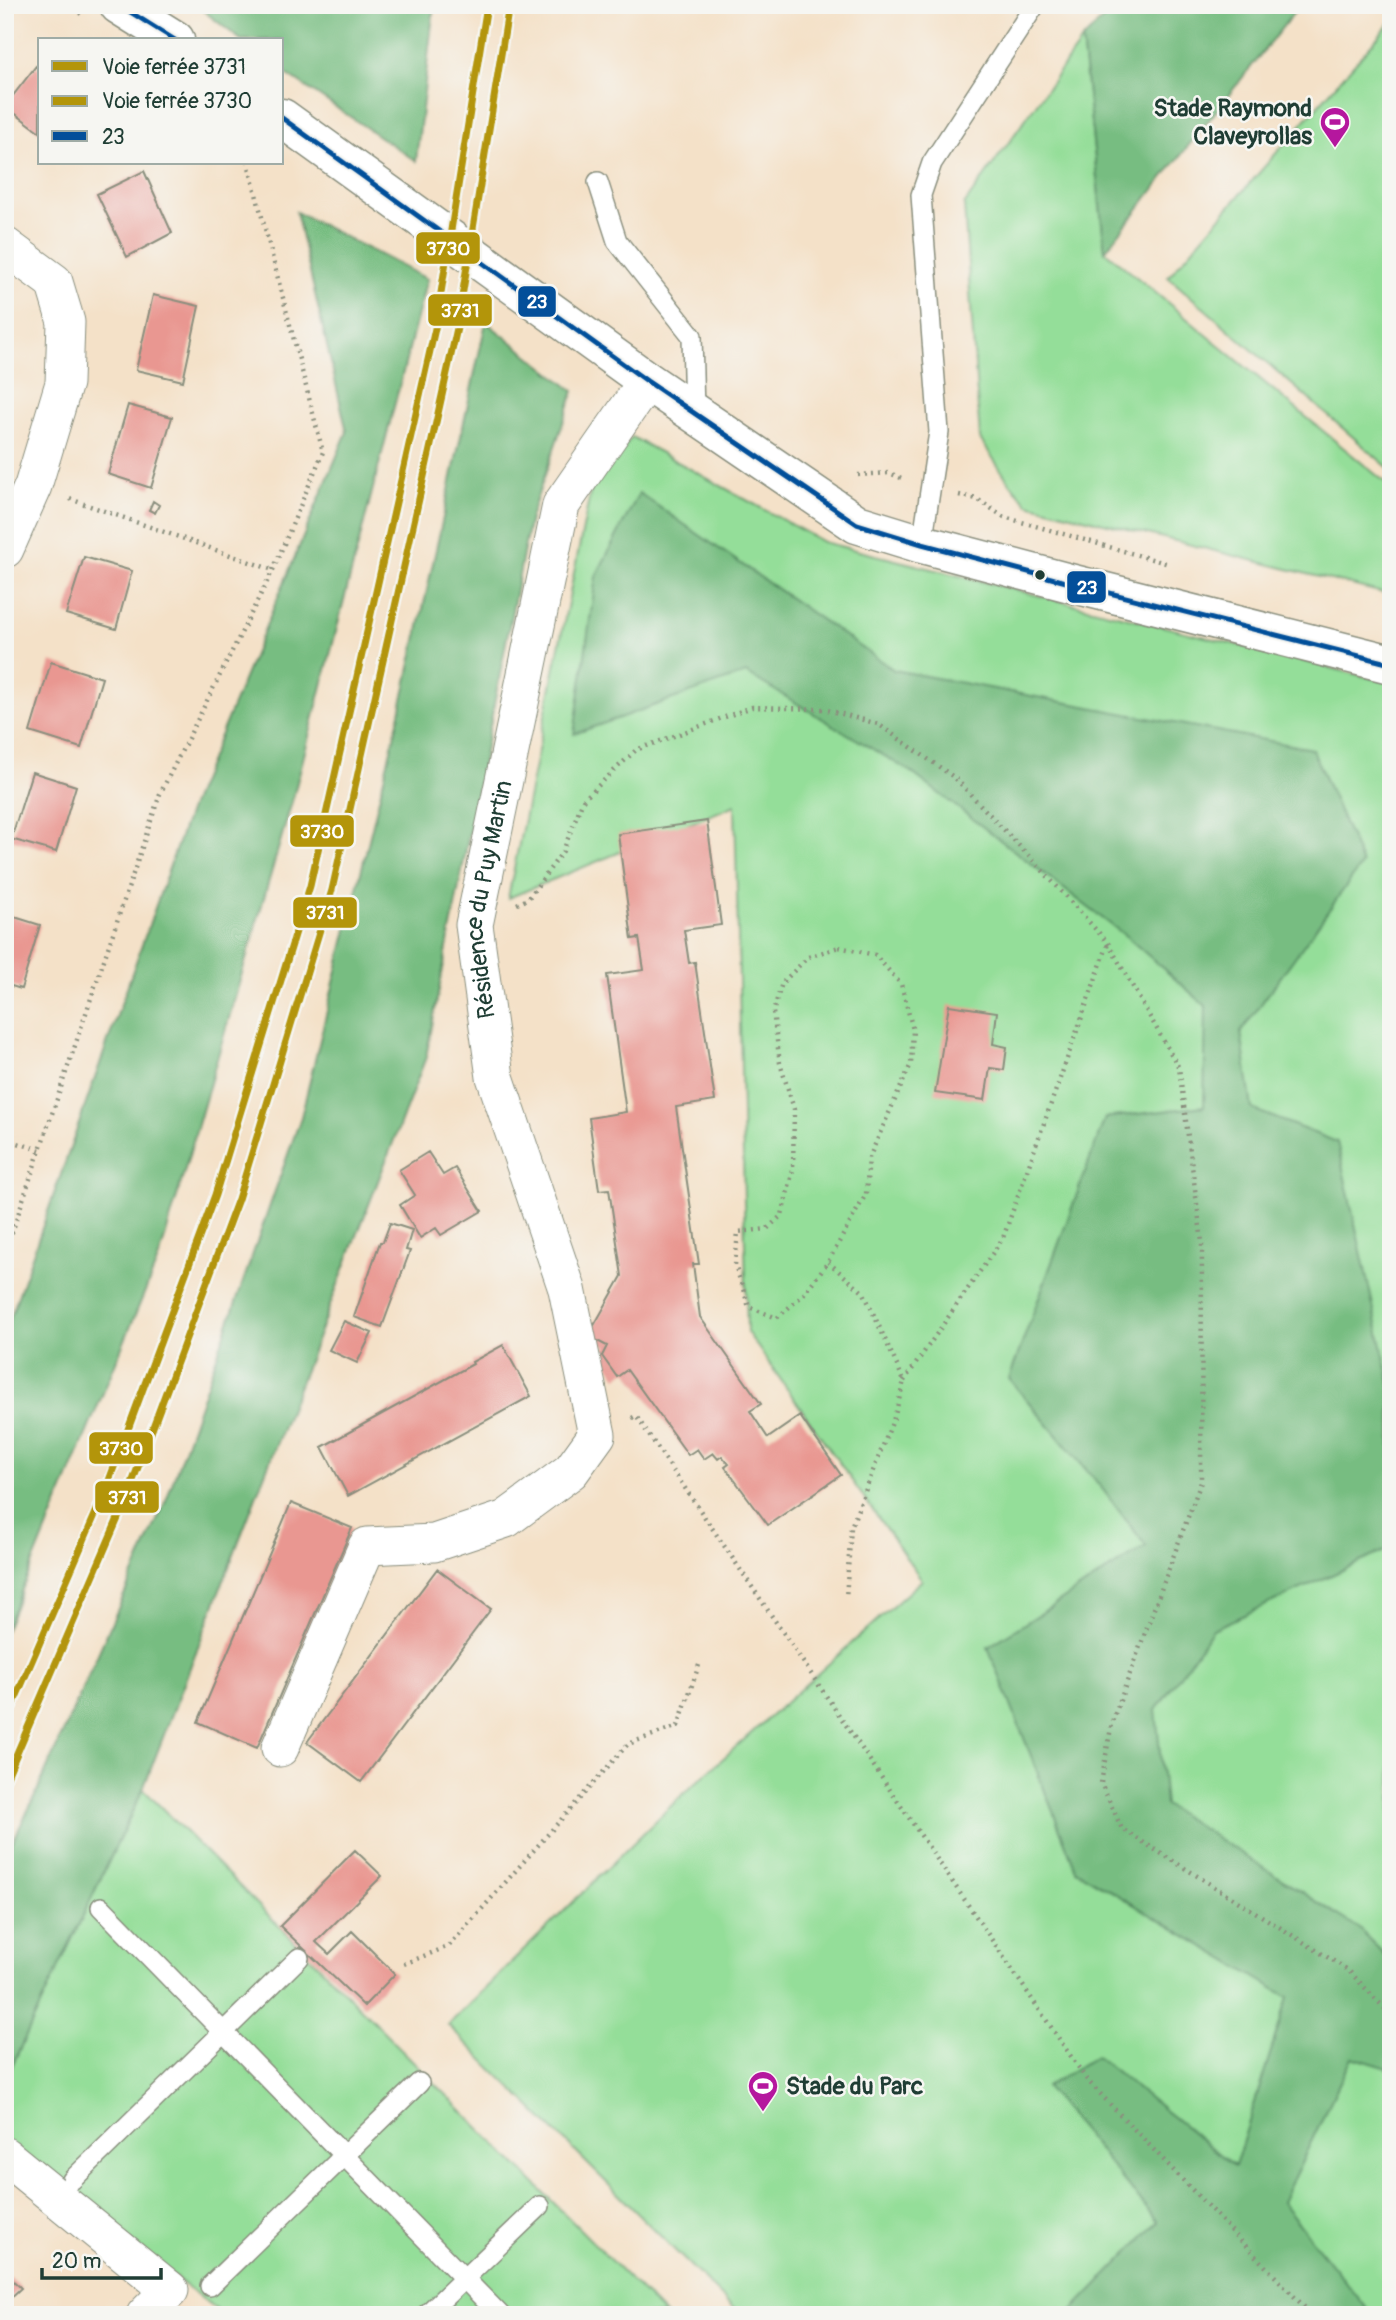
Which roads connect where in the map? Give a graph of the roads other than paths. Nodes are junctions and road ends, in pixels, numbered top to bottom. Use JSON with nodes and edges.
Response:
{"nodes":[{"id":1,"x":119,"y":5,"type":"edge"},
{"id":2,"x":1035,"y":5,"type":"edge"},
{"id":3,"x":172,"y":38,"type":"edge"},
{"id":4,"x":284,"y":119,"type":"edge"},
{"id":5,"x":598,"y":182,"type":"dead end"},
{"id":6,"x":5,"y":246,"type":"edge"},
{"id":7,"x":647,"y":381,"type":"junction"},
{"id":8,"x":694,"y":412,"type":"junction"},
{"id":9,"x":922,"y":544,"type":"junction"},
{"id":10,"x":5,"y":549,"type":"edge"},
{"id":11,"x":1391,"y":664,"type":"edge"},
{"id":12,"x":280,"y":1748,"type":"dead end"},
{"id":13,"x":101,"y":1907,"type":"dead end"},
{"id":14,"x":299,"y":1958,"type":"dead end"},
{"id":15,"x":222,"y":2032,"type":"junction"},
{"id":16,"x":419,"y":2083,"type":"dead end"},
{"id":17,"x":344,"y":2155,"type":"junction"},
{"id":18,"x":5,"y":2156,"type":"edge"},
{"id":19,"x":72,"y":2180,"type":"dead end"},
{"id":20,"x":540,"y":2206,"type":"dead end"},
{"id":21,"x":463,"y":2277,"type":"junction"},
{"id":22,"x":209,"y":2287,"type":"dead end"},
{"id":23,"x":145,"y":2315,"type":"edge"},
{"id":24,"x":426,"y":2315,"type":"edge"},
{"id":25,"x":500,"y":2315,"type":"edge"}],
"edges":[{"from":1,"to":3,"type":"street"},
{"from":2,"to":9,"type":"lane"},
{"from":4,"to":7,"type":"street"},
{"from":5,"to":8,"type":"lane"},
{"from":6,"to":10,"type":"street"},
{"from":7,"to":8,"type":"street"},
{"from":7,"to":12,"type":"street","name":"Résidence du Puy Martin"},
{"from":8,"to":9,"type":"street"},
{"from":9,"to":11,"type":"street"},
{"from":13,"to":15,"type":"lane"},
{"from":14,"to":15,"type":"lane"},
{"from":15,"to":17,"type":"lane"},
{"from":15,"to":19,"type":"lane"},
{"from":16,"to":17,"type":"lane"},
{"from":17,"to":21,"type":"lane"},
{"from":17,"to":22,"type":"lane"},
{"from":18,"to":23,"type":"street"},
{"from":20,"to":21,"type":"lane"},
{"from":21,"to":24,"type":"lane"},
{"from":21,"to":25,"type":"lane"}]}
